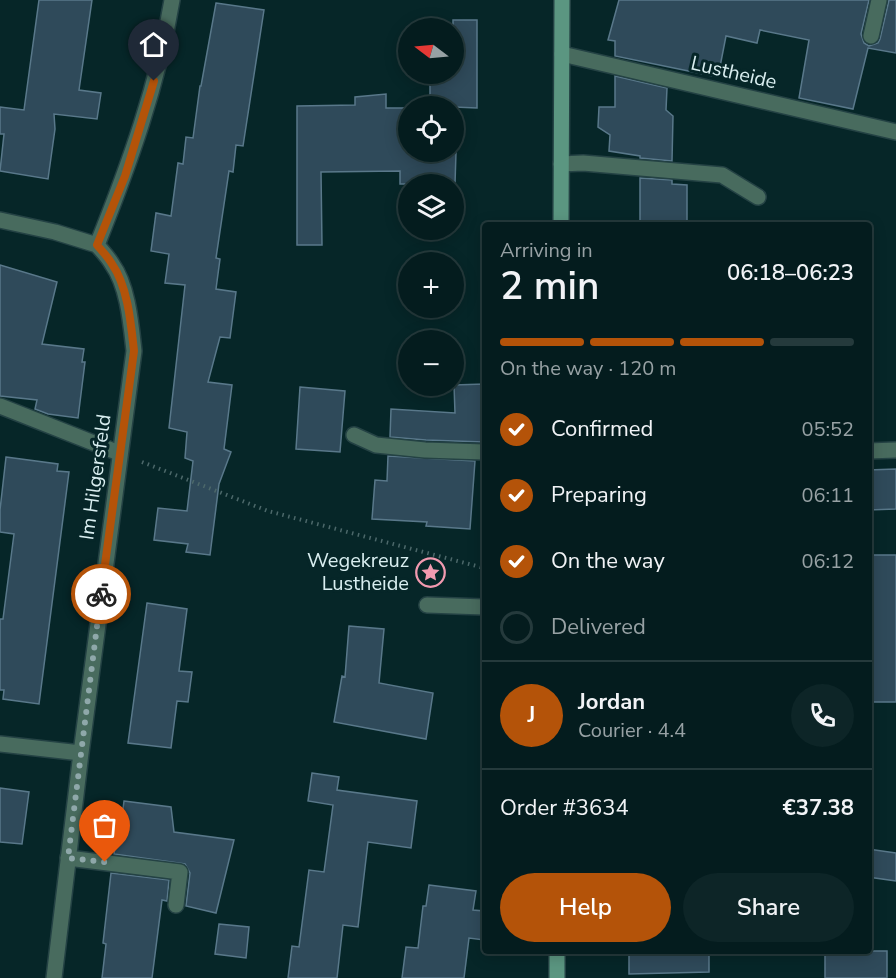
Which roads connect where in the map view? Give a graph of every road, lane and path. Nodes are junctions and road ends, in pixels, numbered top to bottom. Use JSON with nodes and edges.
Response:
{"nodes":[{"id":1,"x":172,"y":0,"type":"edge"},
{"id":2,"x":562,"y":0,"type":"edge"},
{"id":3,"x":879,"y":0,"type":"edge"},
{"id":4,"x":871,"y":36,"type":"dead end"},
{"id":5,"x":562,"y":54,"type":"junction"},
{"id":6,"x":896,"y":132,"type":"edge"},
{"id":7,"x":561,"y":164,"type":"junction"},
{"id":8,"x":758,"y":197,"type":"dead end"},
{"id":9,"x":0,"y":220,"type":"edge"},
{"id":10,"x":561,"y":222,"type":"edge"},
{"id":11,"x":97,"y":245,"type":"junction"},
{"id":12,"x":0,"y":406,"type":"edge"},
{"id":13,"x":354,"y":435,"type":"dead end"},
{"id":14,"x":896,"y":450,"type":"edge"},
{"id":15,"x":872,"y":451,"type":"edge"},
{"id":16,"x":482,"y":452,"type":"edge"},
{"id":17,"x":119,"y":453,"type":"junction"},
{"id":18,"x":482,"y":567,"type":"edge"},
{"id":19,"x":428,"y":605,"type":"dead end"},
{"id":20,"x":482,"y":607,"type":"edge"},
{"id":21,"x":0,"y":744,"type":"edge"},
{"id":22,"x":81,"y":753,"type":"junction"},
{"id":23,"x":68,"y":858,"type":"junction"},
{"id":24,"x":176,"y":905,"type":"dead end"},
{"id":25,"x":557,"y":954,"type":"edge"},
{"id":26,"x":54,"y":978,"type":"edge"},
{"id":27,"x":557,"y":978,"type":"edge"}],
"edges":[{"from":1,"to":11,"type":"street"},
{"from":2,"to":5,"type":"main road"},
{"from":3,"to":4,"type":"street"},
{"from":5,"to":6,"type":"street","name":"Lustheide"},
{"from":5,"to":7,"type":"main road"},
{"from":7,"to":8,"type":"street"},
{"from":7,"to":10,"type":"main road"},
{"from":9,"to":11,"type":"street"},
{"from":11,"to":17,"type":"street","name":"Im Hilgersfeld"},
{"from":12,"to":17,"type":"street"},
{"from":13,"to":16,"type":"street"},
{"from":14,"to":15,"type":"street"},
{"from":17,"to":18,"type":"path"},
{"from":17,"to":22,"type":"street","name":"Im Hilgersfeld"},
{"from":19,"to":20,"type":"street"},
{"from":21,"to":22,"type":"street"},
{"from":22,"to":23,"type":"street","name":"Im Hilgersfeld"},
{"from":23,"to":24,"type":"street"},
{"from":23,"to":26,"type":"street","name":"Im Hilgersfeld"},
{"from":25,"to":27,"type":"main road"}]}
